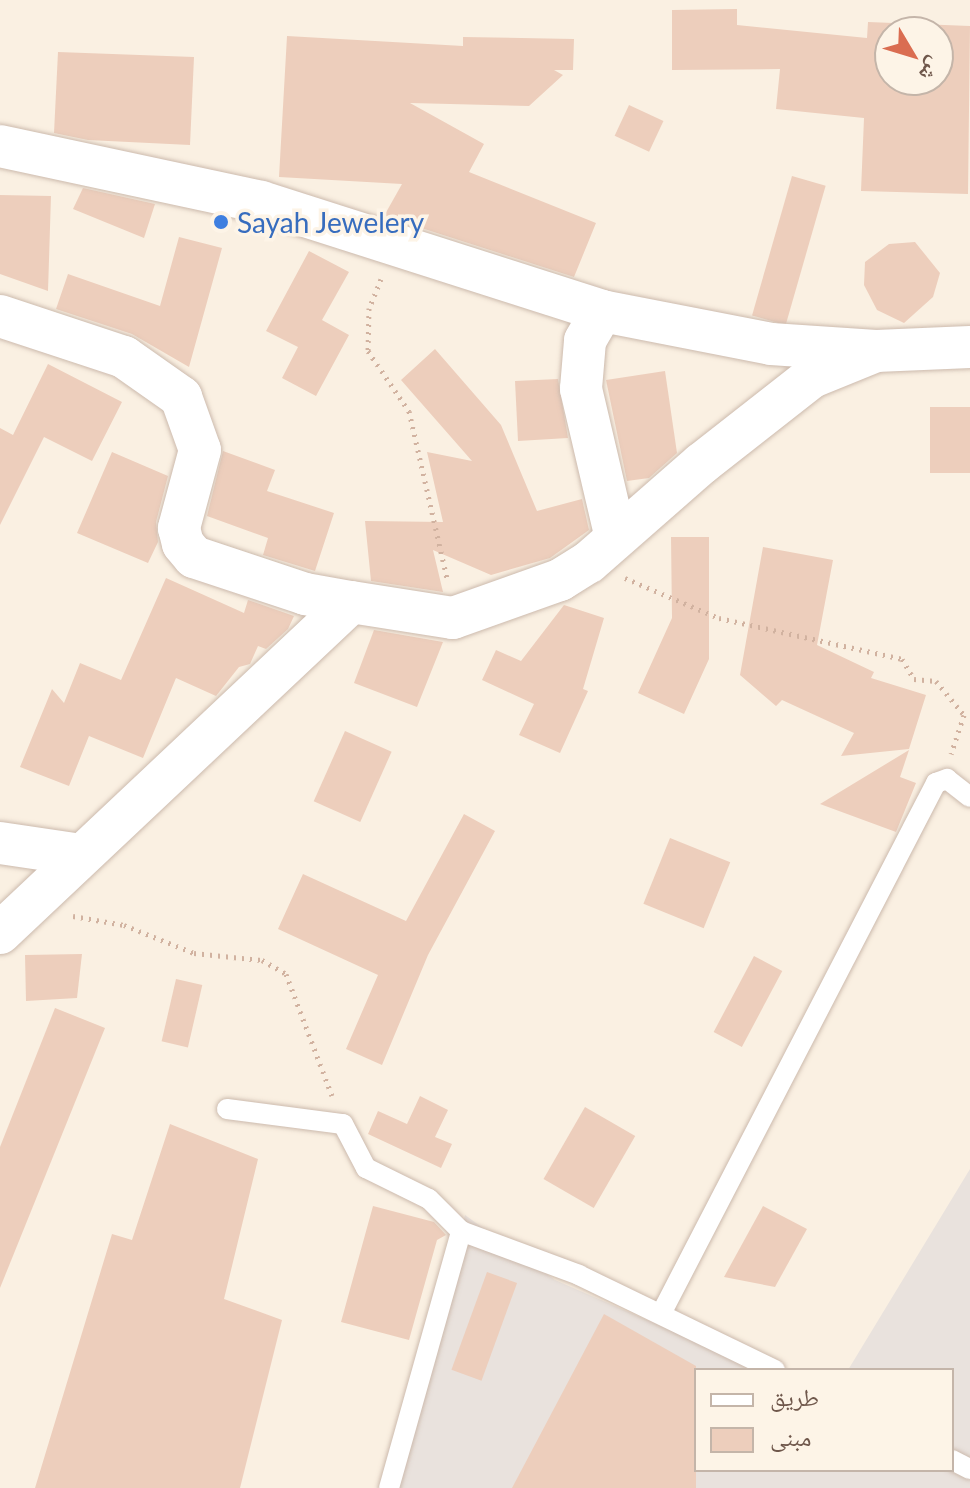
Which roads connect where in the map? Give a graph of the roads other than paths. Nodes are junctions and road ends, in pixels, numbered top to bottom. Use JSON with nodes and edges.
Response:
{"nodes":[{"id":1,"x":0,"y":146,"type":"edge"},
{"id":2,"x":602,"y":311,"type":"junction"},
{"id":3,"x":0,"y":316,"type":"edge"},
{"id":4,"x":970,"y":347,"type":"edge"},
{"id":5,"x":876,"y":351,"type":"junction"},
{"id":6,"x":602,"y":550,"type":"junction"},
{"id":7,"x":351,"y":602,"type":"junction"},
{"id":8,"x":970,"y":797,"type":"edge"},
{"id":9,"x":0,"y":843,"type":"edge"},
{"id":10,"x":81,"y":855,"type":"junction"},
{"id":11,"x":14,"y":920,"type":"edge"},
{"id":12,"x":227,"y":1109,"type":"dead end"},
{"id":13,"x":461,"y":1231,"type":"junction"},
{"id":14,"x":662,"y":1312,"type":"junction"},
{"id":15,"x":771,"y":1368,"type":"edge"},
{"id":16,"x":389,"y":1488,"type":"edge"}],
"edges":[{"from":1,"to":2,"type":"street"},
{"from":2,"to":5,"type":"street"},
{"from":2,"to":6,"type":"street"},
{"from":3,"to":7,"type":"street"},
{"from":4,"to":5,"type":"street"},
{"from":5,"to":6,"type":"street"},
{"from":6,"to":7,"type":"street"},
{"from":7,"to":10,"type":"street"},
{"from":8,"to":14,"type":"lane"},
{"from":9,"to":10,"type":"street"},
{"from":10,"to":11,"type":"street"},
{"from":12,"to":13,"type":"lane"},
{"from":13,"to":14,"type":"lane"},
{"from":13,"to":16,"type":"lane"},
{"from":14,"to":15,"type":"lane"}]}
